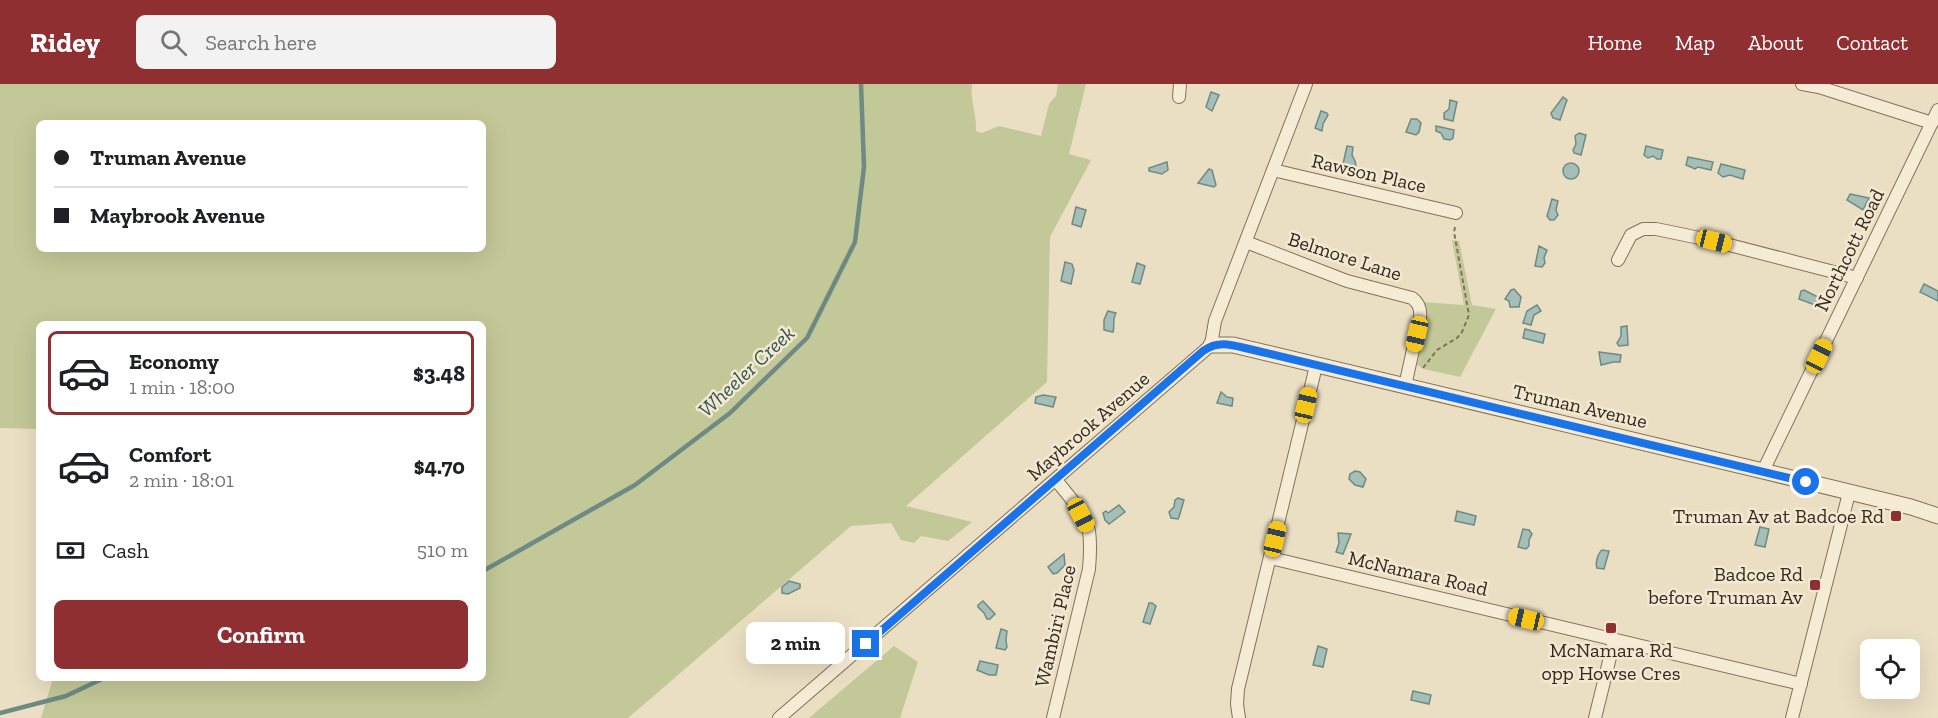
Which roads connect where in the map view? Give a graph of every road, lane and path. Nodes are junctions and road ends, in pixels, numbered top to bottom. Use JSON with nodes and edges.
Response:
{"nodes":[{"id":1,"x":1180,"y":84,"type":"edge"},
{"id":2,"x":1306,"y":84,"type":"edge"},
{"id":3,"x":1802,"y":84,"type":"edge"},
{"id":4,"x":1179,"y":97,"type":"dead end"},
{"id":5,"x":1938,"y":110,"type":"edge"},
{"id":6,"x":1932,"y":123,"type":"junction"},
{"id":7,"x":1273,"y":170,"type":"junction"},
{"id":8,"x":1456,"y":213,"type":"dead end"},
{"id":9,"x":1454,"y":232,"type":"dead end"},
{"id":10,"x":1246,"y":242,"type":"junction"},
{"id":11,"x":1618,"y":260,"type":"dead end"},
{"id":12,"x":1857,"y":278,"type":"junction"},
{"id":13,"x":1211,"y":345,"type":"junction"},
{"id":14,"x":1316,"y":366,"type":"junction"},
{"id":15,"x":1420,"y":369,"type":"dead end"},
{"id":16,"x":1405,"y":387,"type":"junction"},
{"id":17,"x":1763,"y":471,"type":"junction"},
{"id":18,"x":1056,"y":480,"type":"junction"},
{"id":19,"x":1849,"y":493,"type":"junction"},
{"id":20,"x":1938,"y":516,"type":"edge"},
{"id":21,"x":1271,"y":558,"type":"junction"},
{"id":22,"x":1614,"y":641,"type":"junction"},
{"id":23,"x":1801,"y":684,"type":"junction"},
{"id":24,"x":779,"y":718,"type":"edge"},
{"id":25,"x":1053,"y":718,"type":"edge"},
{"id":26,"x":1239,"y":718,"type":"edge"},
{"id":27,"x":1594,"y":718,"type":"edge"},
{"id":28,"x":1792,"y":718,"type":"edge"}],
"edges":[{"from":1,"to":4,"type":"street"},
{"from":2,"to":7,"type":"street"},
{"from":3,"to":6,"type":"street"},
{"from":5,"to":6,"type":"street","name":"Northcott Road"},
{"from":6,"to":12,"type":"street","name":"Northcott Road"},
{"from":7,"to":8,"type":"street","name":"Rawson Place"},
{"from":7,"to":10,"type":"street"},
{"from":9,"to":15,"type":"path"},
{"from":10,"to":13,"type":"street"},
{"from":10,"to":16,"type":"street","name":"Belmore Lane"},
{"from":11,"to":12,"type":"street"},
{"from":12,"to":17,"type":"street","name":"Northcott Road"},
{"from":13,"to":14,"type":"street","name":"Truman Avenue"},
{"from":13,"to":18,"type":"street","name":"Maybrook Avenue"},
{"from":14,"to":16,"type":"street","name":"Truman Avenue"},
{"from":14,"to":21,"type":"street"},
{"from":16,"to":17,"type":"street","name":"Truman Avenue"},
{"from":17,"to":19,"type":"street","name":"Truman Avenue"},
{"from":18,"to":24,"type":"street","name":"Maybrook Avenue"},
{"from":18,"to":25,"type":"street","name":"Wambiri Place"},
{"from":19,"to":20,"type":"street","name":"Truman Avenue"},
{"from":19,"to":23,"type":"street"},
{"from":21,"to":22,"type":"street","name":"McNamara Road"},
{"from":21,"to":26,"type":"street"},
{"from":22,"to":23,"type":"street","name":"McNamara Road"},
{"from":22,"to":27,"type":"street"},
{"from":23,"to":28,"type":"street"}]}
